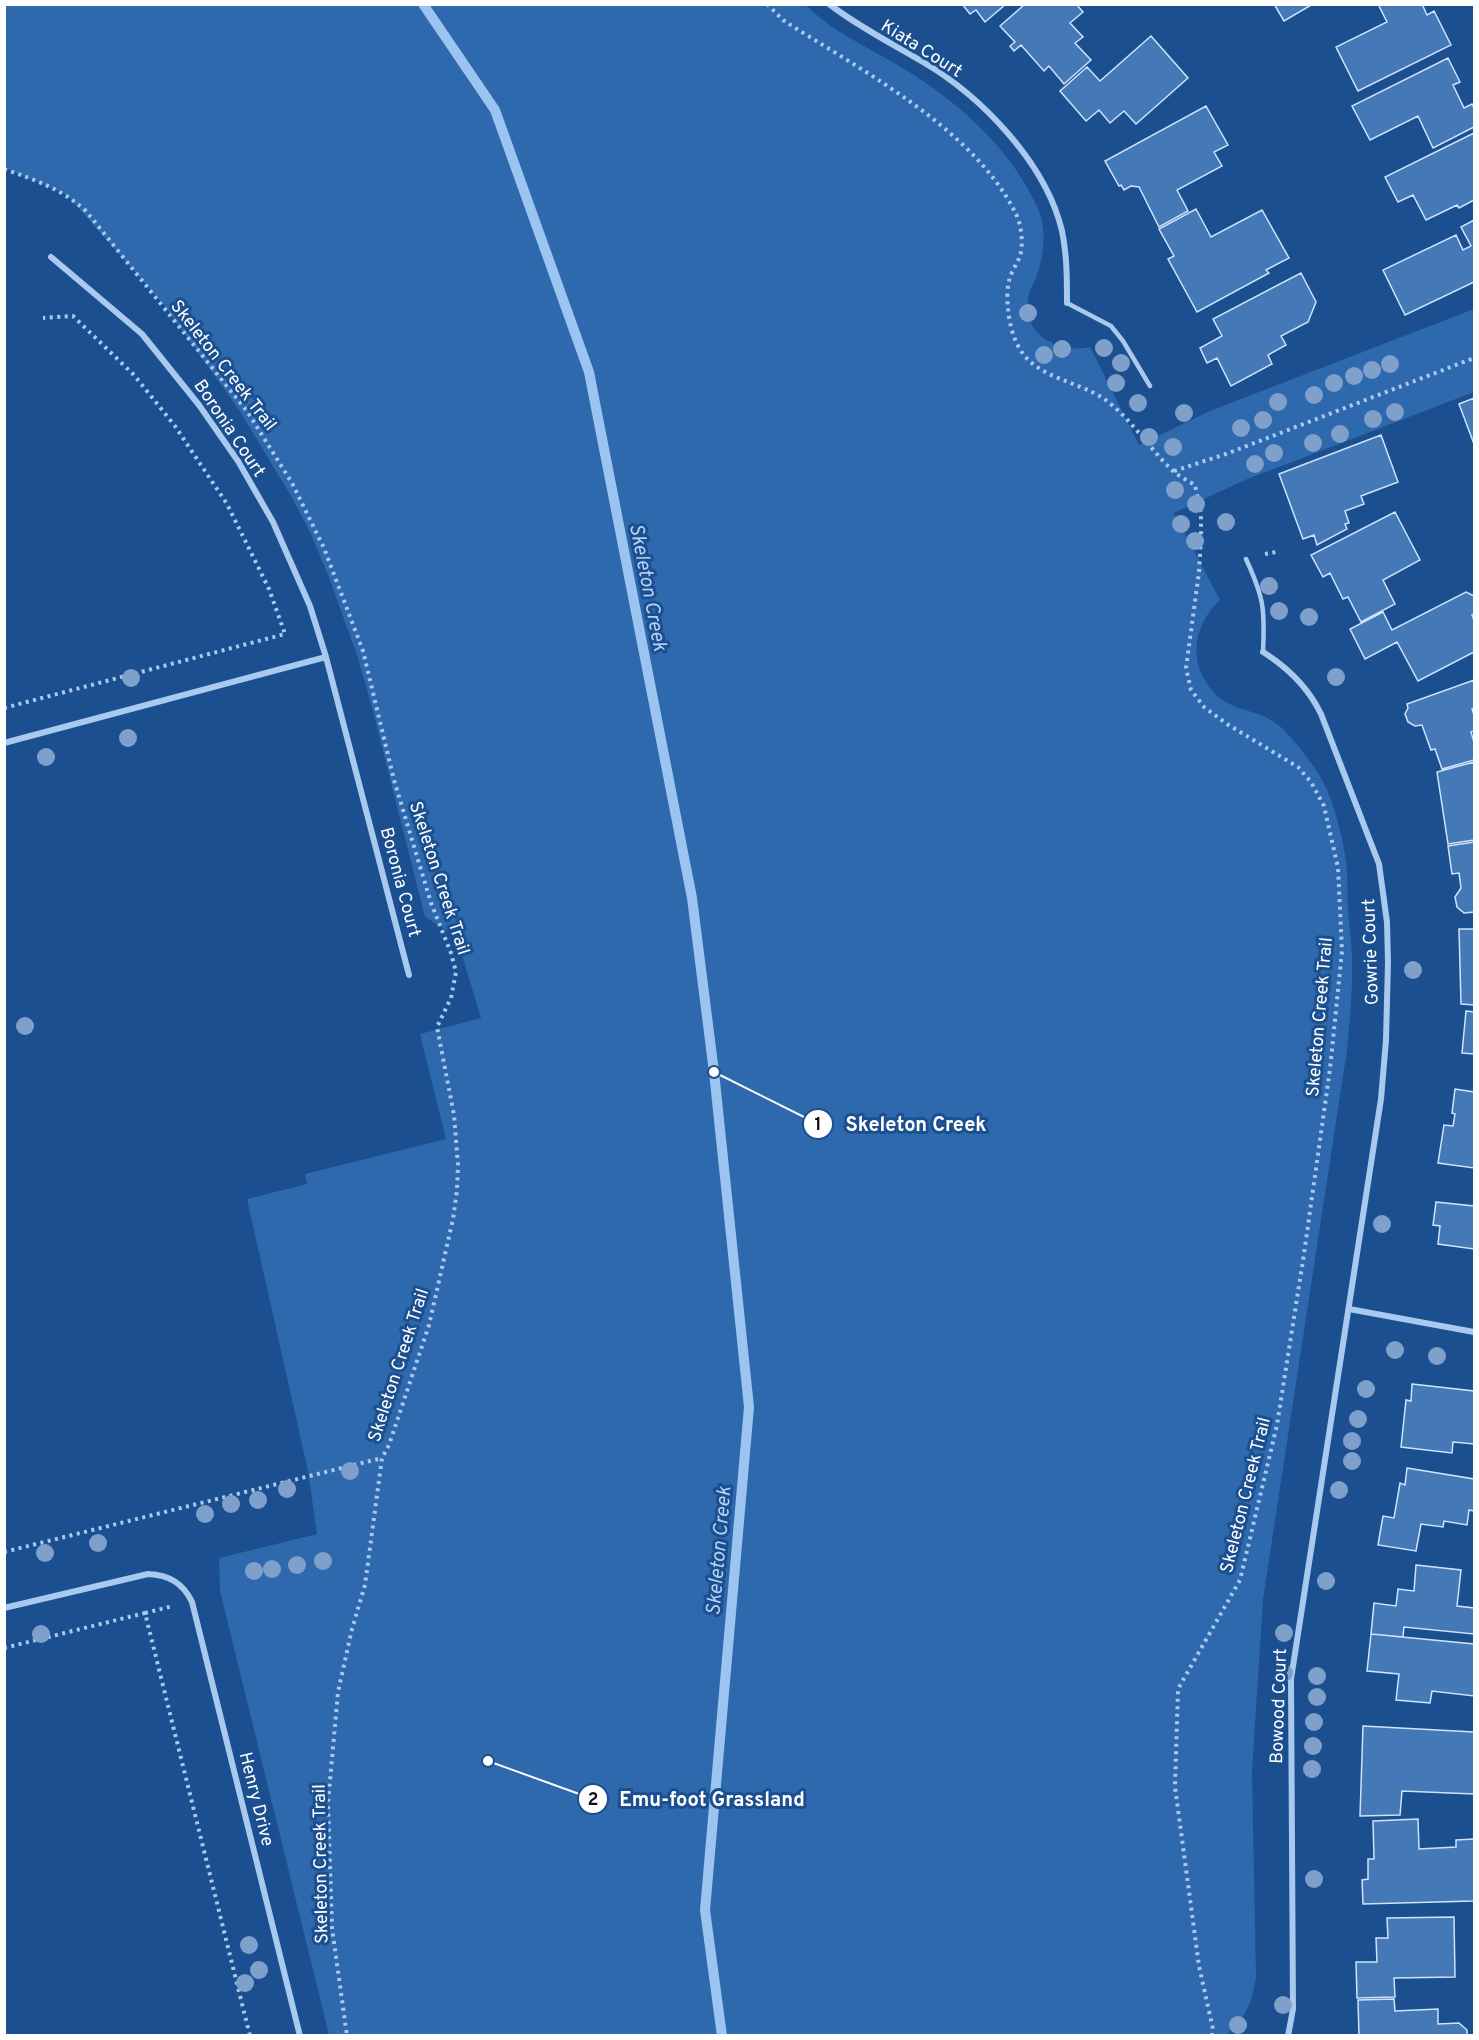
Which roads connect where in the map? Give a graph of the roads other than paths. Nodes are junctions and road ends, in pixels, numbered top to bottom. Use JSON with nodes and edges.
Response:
{"nodes":[{"id":1,"x":829,"y":4,"type":"edge"},
{"id":2,"x":51,"y":257,"type":"dead end"},
{"id":3,"x":1067,"y":303,"type":"joint"},
{"id":4,"x":1150,"y":386,"type":"dead end"},
{"id":5,"x":1246,"y":559,"type":"dead end"},
{"id":6,"x":1263,"y":652,"type":"joint"},
{"id":7,"x":326,"y":657,"type":"junction"},
{"id":8,"x":4,"y":743,"type":"edge"},
{"id":9,"x":409,"y":975,"type":"dead end"},
{"id":10,"x":1349,"y":1309,"type":"junction"},
{"id":11,"x":1474,"y":1332,"type":"edge"},
{"id":12,"x":4,"y":1608,"type":"edge"},
{"id":13,"x":300,"y":2036,"type":"edge"},
{"id":14,"x":1288,"y":2036,"type":"edge"}],
"edges":[{"from":1,"to":3,"type":"street","name":"Kiata Court"},
{"from":2,"to":7,"type":"street","name":"Boronia Court"},
{"from":3,"to":4,"type":"lane","name":"Kiata Court"},
{"from":5,"to":6,"type":"lane","name":"Gowrie Court"},
{"from":6,"to":10,"type":"street","name":"Gowrie Court"},
{"from":7,"to":8,"type":"street"},
{"from":7,"to":9,"type":"street","name":"Boronia Court"},
{"from":10,"to":11,"type":"street"},
{"from":10,"to":14,"type":"street","name":"Bowood Court"},
{"from":12,"to":13,"type":"street","name":"Henry Drive"}]}
